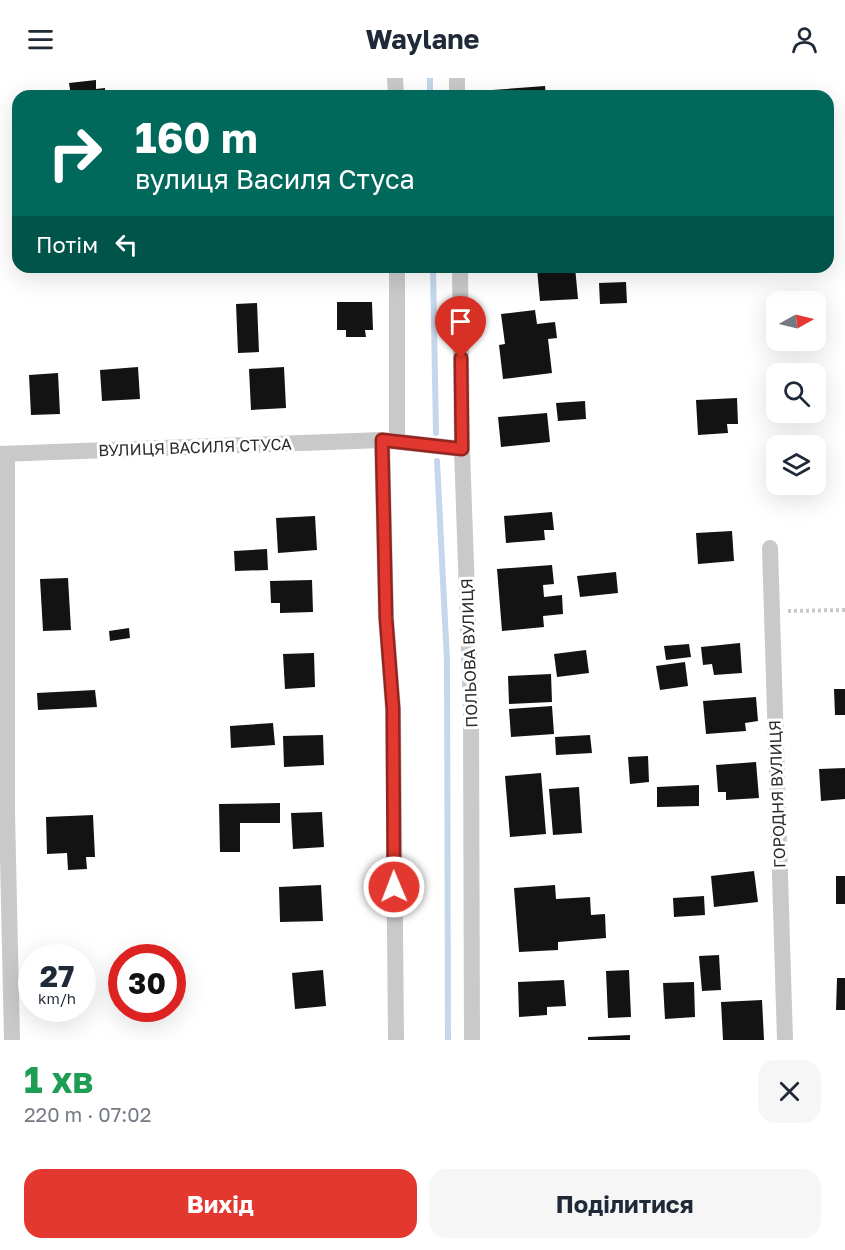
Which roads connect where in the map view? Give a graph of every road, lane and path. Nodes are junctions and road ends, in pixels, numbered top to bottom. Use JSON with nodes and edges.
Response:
{"nodes":[{"id":1,"x":397,"y":273,"type":"edge"},
{"id":2,"x":460,"y":273,"type":"edge"},
{"id":3,"x":390,"y":441,"type":"junction"},
{"id":4,"x":462,"y":449,"type":"junction"},
{"id":5,"x":4,"y":454,"type":"edge"},
{"id":6,"x":770,"y":548,"type":"dead end"},
{"id":7,"x":845,"y":610,"type":"edge"},
{"id":8,"x":772,"y":611,"type":"junction"},
{"id":9,"x":12,"y":1040,"type":"edge"},
{"id":10,"x":396,"y":1040,"type":"edge"},
{"id":11,"x":472,"y":1040,"type":"edge"},
{"id":12,"x":785,"y":1040,"type":"edge"}],
"edges":[{"from":1,"to":3,"type":"street"},
{"from":2,"to":4,"type":"street","name":"ПОЛЬОВА ВУЛИЦЯ"},
{"from":3,"to":4,"type":"street","name":"ВУЛИЦЯ ВАСИЛЯ СТУСА"},
{"from":3,"to":5,"type":"street","name":"ВУЛИЦЯ ВАСИЛЯ СТУСА"},
{"from":3,"to":10,"type":"street"},
{"from":4,"to":11,"type":"street","name":"ПОЛЬОВА ВУЛИЦЯ"},
{"from":5,"to":9,"type":"street"},
{"from":6,"to":8,"type":"street","name":"ГОРОДНЯ ВУЛИЦЯ"},
{"from":7,"to":8,"type":"path"},
{"from":8,"to":12,"type":"street","name":"ГОРОДНЯ ВУЛИЦЯ"}]}
